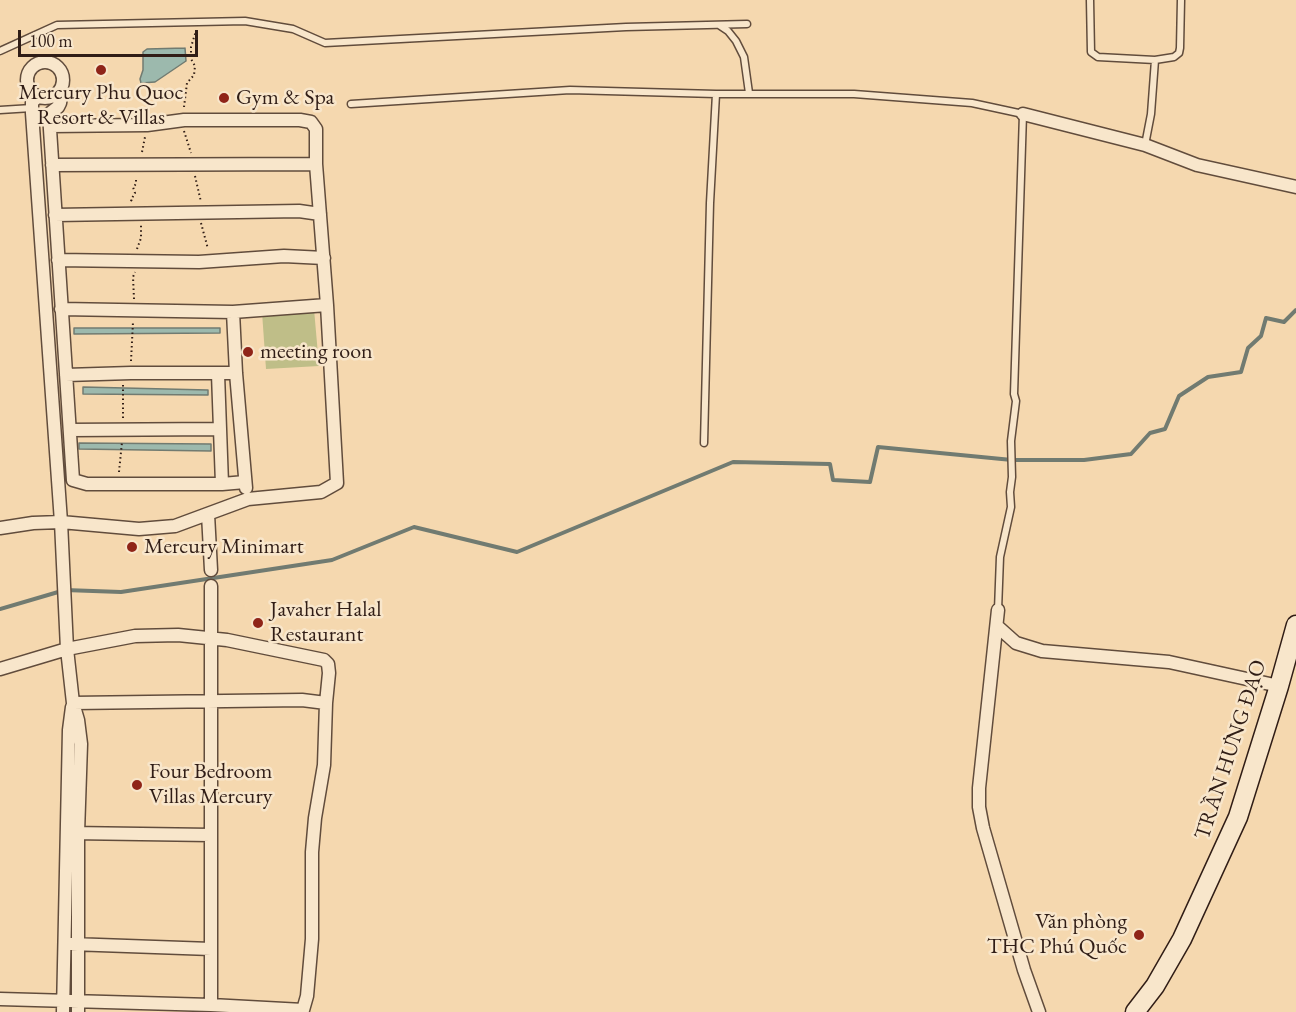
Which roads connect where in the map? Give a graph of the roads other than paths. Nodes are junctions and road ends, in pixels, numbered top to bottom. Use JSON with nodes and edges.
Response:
{"nodes":[{"id":1,"x":1090,"y":0,"type":"edge"},
{"id":2,"x":1181,"y":0,"type":"edge"},
{"id":3,"x":747,"y":24,"type":"dead end"},
{"id":4,"x":719,"y":25,"type":"junction"},
{"id":5,"x":0,"y":51,"type":"edge"},
{"id":6,"x":1155,"y":60,"type":"junction"},
{"id":7,"x":58,"y":93,"type":"junction"},
{"id":8,"x":749,"y":93,"type":"junction"},
{"id":9,"x":716,"y":94,"type":"junction"},
{"id":10,"x":35,"y":103,"type":"junction"},
{"id":11,"x":351,"y":104,"type":"dead end"},
{"id":12,"x":0,"y":110,"type":"edge"},
{"id":13,"x":1023,"y":114,"type":"junction"},
{"id":14,"x":50,"y":126,"type":"junction"},
{"id":15,"x":1145,"y":145,"type":"junction"},
{"id":16,"x":316,"y":164,"type":"junction"},
{"id":17,"x":52,"y":165,"type":"junction"},
{"id":18,"x":1296,"y":187,"type":"edge"},
{"id":19,"x":320,"y":214,"type":"junction"},
{"id":20,"x":55,"y":215,"type":"junction"},
{"id":21,"x":324,"y":258,"type":"junction"},
{"id":22,"x":58,"y":260,"type":"junction"},
{"id":23,"x":327,"y":305,"type":"junction"},
{"id":24,"x":61,"y":309,"type":"junction"},
{"id":25,"x":233,"y":312,"type":"junction"},
{"id":26,"x":218,"y":374,"type":"junction"},
{"id":27,"x":236,"y":374,"type":"junction"},
{"id":28,"x":66,"y":375,"type":"junction"},
{"id":29,"x":220,"y":429,"type":"junction"},
{"id":30,"x":70,"y":430,"type":"junction"},
{"id":31,"x":704,"y":443,"type":"dead end"},
{"id":32,"x":245,"y":482,"type":"junction"},
{"id":33,"x":222,"y":484,"type":"junction"},
{"id":34,"x":248,"y":499,"type":"junction"},
{"id":35,"x":208,"y":514,"type":"junction"},
{"id":36,"x":62,"y":522,"type":"junction"},
{"id":37,"x":0,"y":528,"type":"edge"},
{"id":38,"x":211,"y":570,"type":"dead end"},
{"id":39,"x":211,"y":586,"type":"dead end"},
{"id":40,"x":998,"y":610,"type":"joint"},
{"id":41,"x":1296,"y":625,"type":"edge"},
{"id":42,"x":997,"y":626,"type":"junction"},
{"id":43,"x":211,"y":638,"type":"junction"},
{"id":44,"x":68,"y":649,"type":"junction"},
{"id":45,"x":0,"y":669,"type":"edge"},
{"id":46,"x":1279,"y":686,"type":"junction"},
{"id":47,"x":73,"y":702,"type":"junction"},
{"id":48,"x":212,"y":702,"type":"junction"},
{"id":49,"x":326,"y":703,"type":"junction"},
{"id":50,"x":73,"y":833,"type":"junction"},
{"id":51,"x":211,"y":835,"type":"junction"},
{"id":52,"x":65,"y":944,"type":"junction"},
{"id":53,"x":79,"y":944,"type":"junction"},
{"id":54,"x":211,"y":949,"type":"junction"},
{"id":55,"x":0,"y":999,"type":"edge"},
{"id":56,"x":211,"y":1005,"type":"junction"},
{"id":57,"x":63,"y":1006,"type":"edge"},
{"id":58,"x":79,"y":1006,"type":"edge"},
{"id":59,"x":303,"y":1011,"type":"edge"},
{"id":60,"x":1039,"y":1012,"type":"edge"},
{"id":61,"x":1135,"y":1012,"type":"edge"}],
"edges":[{"from":1,"to":6,"type":"lane"},
{"from":2,"to":6,"type":"lane"},
{"from":3,"to":4,"type":"lane"},
{"from":4,"to":5,"type":"lane"},
{"from":4,"to":8,"type":"lane"},
{"from":6,"to":15,"type":"lane"},
{"from":7,"to":10,"type":"street"},
{"from":7,"to":10,"type":"street"},
{"from":7,"to":14,"type":"street"},
{"from":8,"to":9,"type":"lane"},
{"from":8,"to":13,"type":"lane"},
{"from":9,"to":11,"type":"lane"},
{"from":9,"to":31,"type":"lane"},
{"from":10,"to":12,"type":"lane"},
{"from":10,"to":36,"type":"street"},
{"from":13,"to":15,"type":"street"},
{"from":13,"to":40,"type":"lane"},
{"from":14,"to":16,"type":"street"},
{"from":14,"to":17,"type":"street"},
{"from":15,"to":18,"type":"street"},
{"from":16,"to":17,"type":"street"},
{"from":16,"to":19,"type":"street"},
{"from":17,"to":20,"type":"street"},
{"from":19,"to":20,"type":"street"},
{"from":19,"to":21,"type":"street"},
{"from":20,"to":22,"type":"street"},
{"from":21,"to":22,"type":"street"},
{"from":21,"to":23,"type":"street"},
{"from":22,"to":24,"type":"street"},
{"from":23,"to":25,"type":"street"},
{"from":23,"to":34,"type":"street"},
{"from":24,"to":25,"type":"street"},
{"from":24,"to":28,"type":"street"},
{"from":25,"to":27,"type":"street"},
{"from":26,"to":27,"type":"street"},
{"from":26,"to":28,"type":"street"},
{"from":26,"to":29,"type":"street"},
{"from":27,"to":32,"type":"street"},
{"from":28,"to":30,"type":"street"},
{"from":29,"to":30,"type":"street"},
{"from":29,"to":33,"type":"street"},
{"from":30,"to":33,"type":"street"},
{"from":32,"to":33,"type":"street"},
{"from":32,"to":34,"type":"street"},
{"from":34,"to":35,"type":"street"},
{"from":35,"to":36,"type":"street"},
{"from":35,"to":38,"type":"street"},
{"from":36,"to":37,"type":"street"},
{"from":36,"to":44,"type":"street"},
{"from":39,"to":43,"type":"street"},
{"from":40,"to":42,"type":"street"},
{"from":41,"to":46,"type":"main road","name":"TRẦN HƯNG ĐẠO"},
{"from":42,"to":46,"type":"street"},
{"from":42,"to":60,"type":"street"},
{"from":43,"to":44,"type":"street"},
{"from":43,"to":48,"type":"street"},
{"from":43,"to":49,"type":"street"},
{"from":44,"to":45,"type":"street"},
{"from":44,"to":47,"type":"street"},
{"from":46,"to":61,"type":"main road","name":"TRẦN HƯNG ĐẠO"},
{"from":47,"to":48,"type":"street"},
{"from":47,"to":50,"type":"street"},
{"from":48,"to":49,"type":"street"},
{"from":48,"to":51,"type":"street"},
{"from":49,"to":59,"type":"street"},
{"from":50,"to":51,"type":"street"},
{"from":50,"to":52,"type":"street"},
{"from":50,"to":53,"type":"street"},
{"from":51,"to":54,"type":"street"},
{"from":52,"to":53,"type":"street"},
{"from":52,"to":57,"type":"street"},
{"from":53,"to":54,"type":"street"},
{"from":53,"to":58,"type":"street"},
{"from":54,"to":56,"type":"street"},
{"from":55,"to":57,"type":"street"},
{"from":56,"to":58,"type":"street"},
{"from":56,"to":59,"type":"street"},
{"from":57,"to":58,"type":"street"}]}
